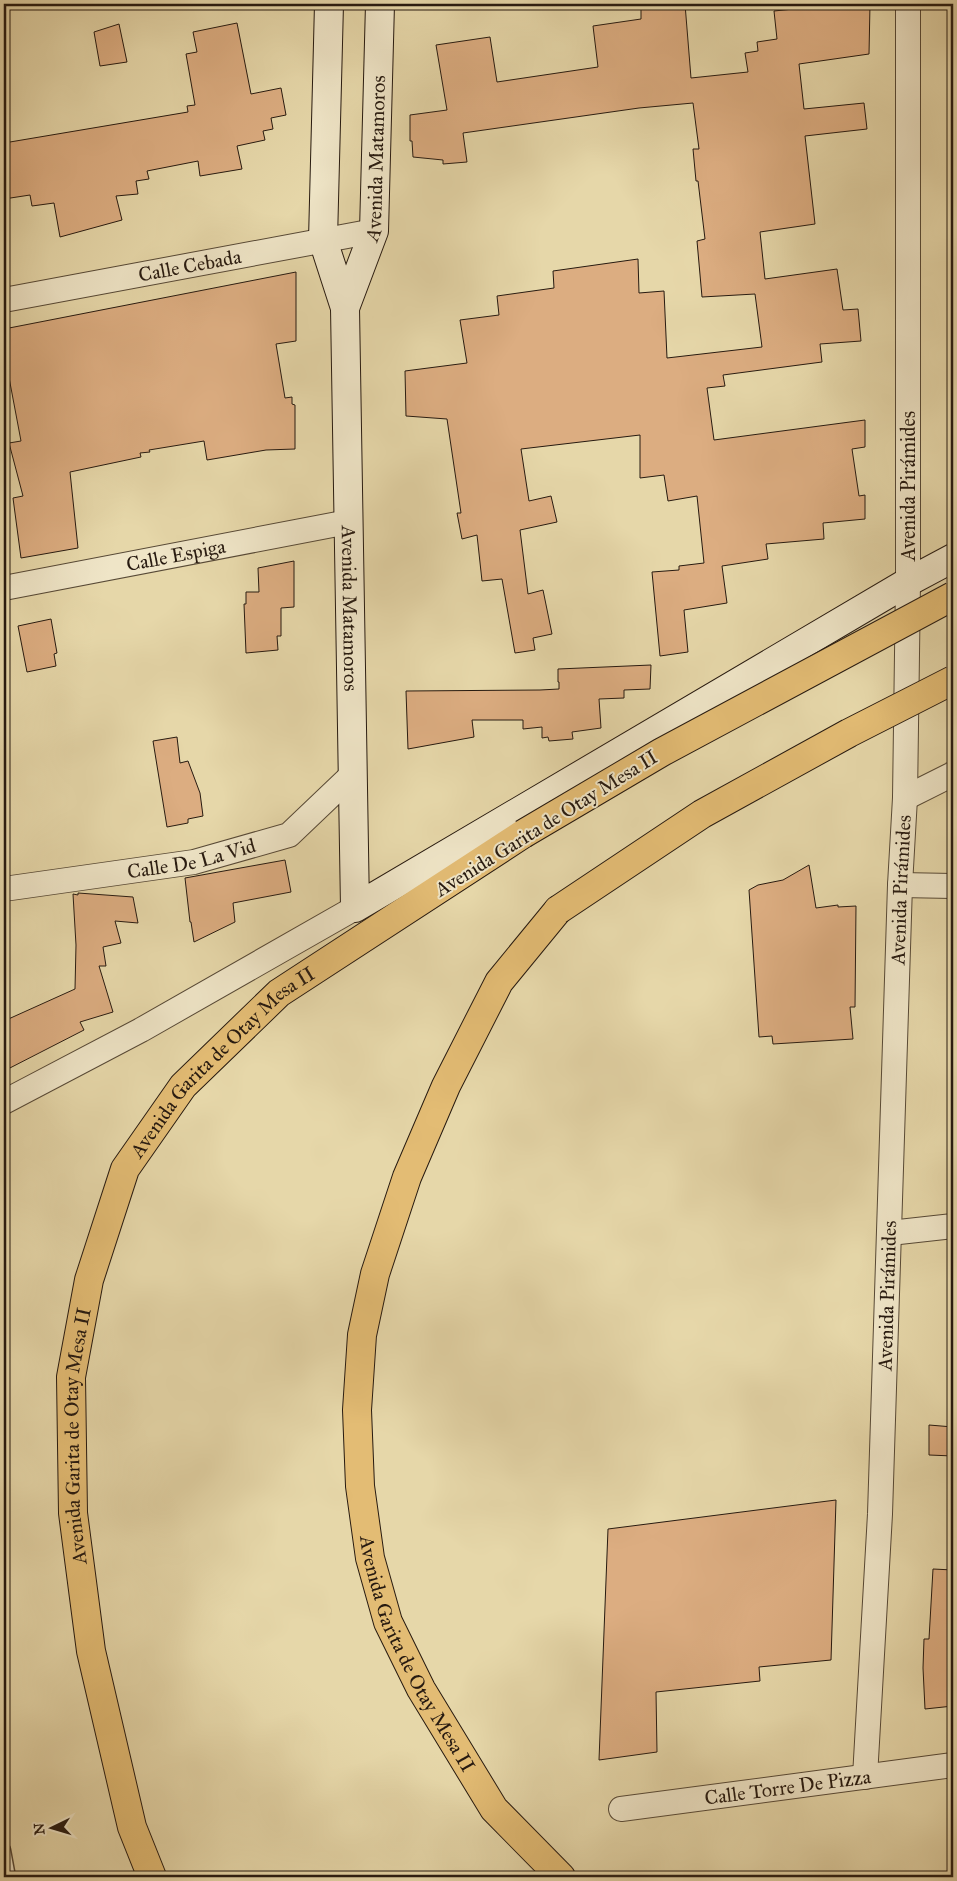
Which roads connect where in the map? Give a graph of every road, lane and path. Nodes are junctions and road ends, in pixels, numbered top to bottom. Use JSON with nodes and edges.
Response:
{"nodes":[{"id":1,"x":329,"y":4,"type":"edge"},
{"id":2,"x":380,"y":4,"type":"edge"},
{"id":3,"x":908,"y":4,"type":"edge"},
{"id":4,"x":374,"y":231,"type":"junction"},
{"id":5,"x":323,"y":240,"type":"junction"},
{"id":6,"x":4,"y":300,"type":"edge"},
{"id":7,"x":345,"y":308,"type":"junction"},
{"id":8,"x":348,"y":522,"type":"junction"},
{"id":9,"x":953,"y":558,"type":"edge"},
{"id":10,"x":908,"y":582,"type":"junction"},
{"id":11,"x":4,"y":588,"type":"edge"},
{"id":12,"x":953,"y":596,"type":"edge"},
{"id":13,"x":953,"y":680,"type":"edge"},
{"id":14,"x":353,"y":774,"type":"junction"},
{"id":15,"x":953,"y":774,"type":"edge"},
{"id":16,"x":905,"y":798,"type":"junction"},
{"id":17,"x":900,"y":885,"type":"junction"},
{"id":18,"x":953,"y":886,"type":"edge"},
{"id":19,"x":4,"y":889,"type":"edge"},
{"id":20,"x":355,"y":908,"type":"junction"},
{"id":21,"x":4,"y":1102,"type":"edge"},
{"id":22,"x":953,"y":1226,"type":"edge"},
{"id":23,"x":890,"y":1234,"type":"junction"},
{"id":24,"x":953,"y":1765,"type":"edge"},
{"id":25,"x":865,"y":1777,"type":"junction"},
{"id":26,"x":621,"y":1809,"type":"dead end"},
{"id":27,"x":4,"y":1850,"type":"edge"},
{"id":28,"x":9,"y":1877,"type":"edge"},
{"id":29,"x":152,"y":1877,"type":"edge"},
{"id":30,"x":561,"y":1877,"type":"edge"}],
"edges":[{"from":1,"to":5,"type":"street","name":"Avenida Matamoros"},
{"from":2,"to":4,"type":"street","name":"Avenida Matamoros"},
{"from":3,"to":10,"type":"street","name":"Avenida Pirámides"},
{"from":4,"to":5,"type":"street","name":"Calle Cebada"},
{"from":4,"to":7,"type":"street","name":"Avenida Matamoros"},
{"from":5,"to":6,"type":"street","name":"Calle Cebada"},
{"from":5,"to":7,"type":"street","name":"Avenida Matamoros"},
{"from":7,"to":8,"type":"street","name":"Avenida Matamoros"},
{"from":8,"to":11,"type":"street","name":"Calle Espiga"},
{"from":8,"to":14,"type":"street","name":"Avenida Matamoros"},
{"from":9,"to":10,"type":"street"},
{"from":10,"to":16,"type":"street","name":"Avenida Pirámides"},
{"from":10,"to":20,"type":"street"},
{"from":12,"to":29,"type":"highway","name":"Avenida Garita de Otay Mesa II","bridge":true},
{"from":13,"to":30,"type":"highway","name":"Avenida Garita de Otay Mesa II","bridge":true},
{"from":14,"to":19,"type":"street","name":"Calle De La Vid"},
{"from":14,"to":20,"type":"street","name":"Avenida Matamoros"},
{"from":15,"to":16,"type":"street"},
{"from":16,"to":17,"type":"street","name":"Avenida Pirámides"},
{"from":17,"to":18,"type":"street"},
{"from":17,"to":23,"type":"street","name":"Avenida Pirámides"},
{"from":20,"to":21,"type":"street"},
{"from":22,"to":23,"type":"street"},
{"from":23,"to":25,"type":"street","name":"Avenida Pirámides"},
{"from":24,"to":25,"type":"street","name":"Calle Torre De Pizza"},
{"from":25,"to":26,"type":"street","name":"Calle Torre De Pizza"},
{"from":27,"to":28,"type":"lane"}]}
